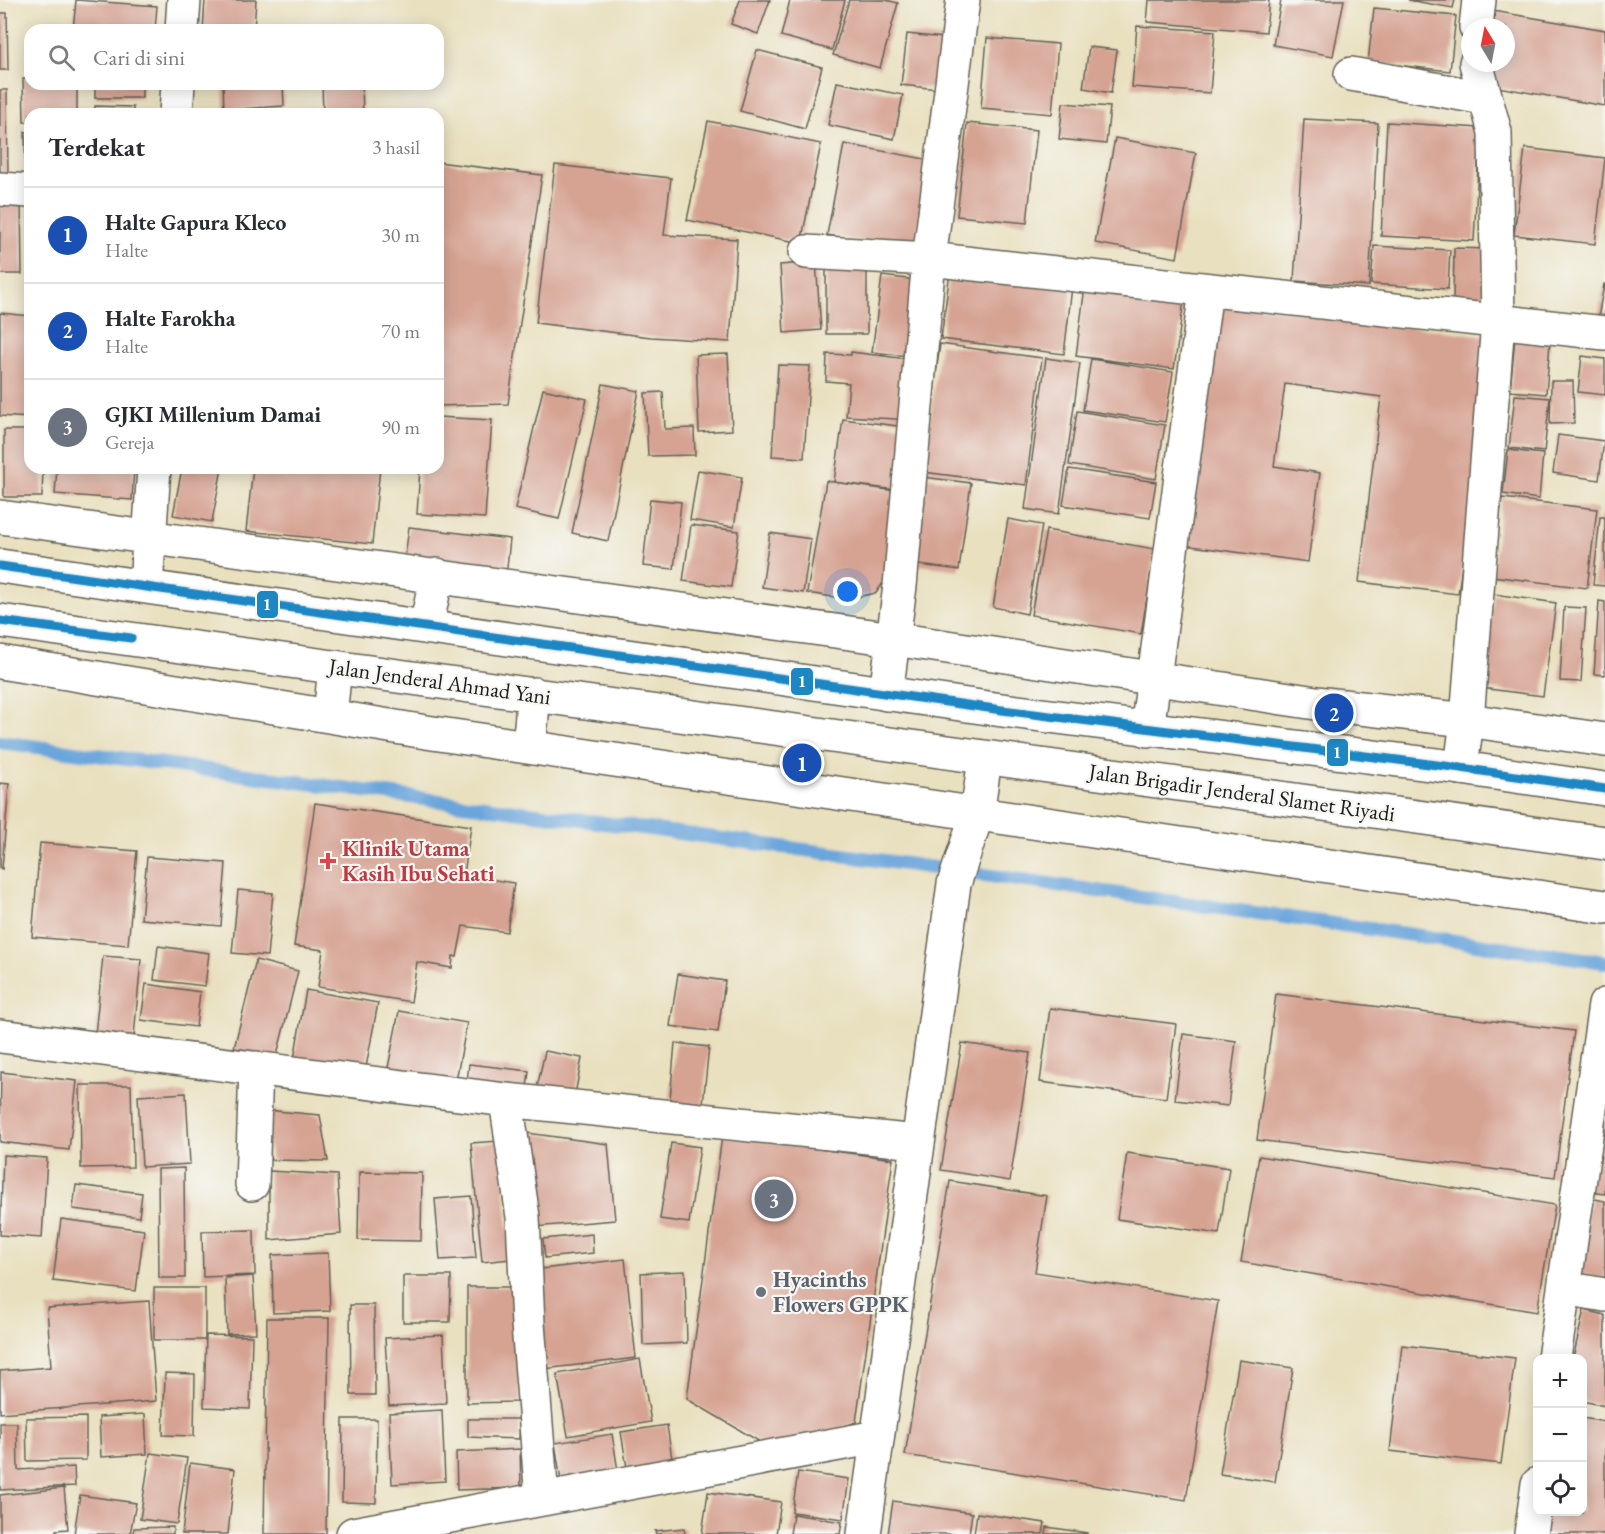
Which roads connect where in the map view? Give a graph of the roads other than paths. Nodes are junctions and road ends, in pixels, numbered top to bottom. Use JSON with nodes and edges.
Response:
{"nodes":[{"id":1,"x":184,"y":0,"type":"edge"},
{"id":2,"x":963,"y":0,"type":"edge"},
{"id":3,"x":1479,"y":0,"type":"edge"},
{"id":4,"x":1477,"y":18,"type":"edge"},
{"id":5,"x":182,"y":24,"type":"edge"},
{"id":6,"x":1478,"y":72,"type":"edge"},
{"id":7,"x":1351,"y":74,"type":"dead end"},
{"id":8,"x":178,"y":90,"type":"edge"},
{"id":9,"x":1484,"y":98,"type":"junction"},
{"id":10,"x":176,"y":108,"type":"edge"},
{"id":11,"x":0,"y":189,"type":"edge"},
{"id":12,"x":24,"y":191,"type":"edge"},
{"id":13,"x":806,"y":252,"type":"dead end"},
{"id":14,"x":929,"y":259,"type":"junction"},
{"id":15,"x":1206,"y":290,"type":"junction"},
{"id":16,"x":1498,"y":322,"type":"junction"},
{"id":17,"x":1605,"y":333,"type":"edge"},
{"id":18,"x":154,"y":474,"type":"edge"},
{"id":19,"x":0,"y":517,"type":"edge"},
{"id":20,"x":150,"y":536,"type":"junction"},
{"id":21,"x":0,"y":566,"type":"edge"},
{"id":22,"x":437,"y":575,"type":"junction"},
{"id":23,"x":146,"y":586,"type":"junction"},
{"id":24,"x":0,"y":621,"type":"edge"},
{"id":25,"x":426,"y":627,"type":"junction"},
{"id":26,"x":89,"y":632,"type":"junction"},
{"id":27,"x":894,"y":639,"type":"junction"},
{"id":28,"x":0,"y":662,"type":"edge"},
{"id":29,"x":335,"y":666,"type":"junction"},
{"id":30,"x":84,"y":674,"type":"junction"},
{"id":31,"x":1154,"y":678,"type":"junction"},
{"id":32,"x":534,"y":694,"type":"junction"},
{"id":33,"x":886,"y":694,"type":"junction"},
{"id":34,"x":330,"y":716,"type":"junction"},
{"id":35,"x":1467,"y":720,"type":"junction"},
{"id":36,"x":1147,"y":730,"type":"junction"},
{"id":37,"x":1605,"y":740,"type":"edge"},
{"id":38,"x":879,"y":744,"type":"joint"},
{"id":39,"x":529,"y":747,"type":"junction"},
{"id":40,"x":985,"y":759,"type":"junction"},
{"id":41,"x":1461,"y":768,"type":"junction"},
{"id":42,"x":1605,"y":789,"type":"edge"},
{"id":43,"x":974,"y":821,"type":"junction"},
{"id":44,"x":1605,"y":843,"type":"edge"},
{"id":45,"x":1605,"y":907,"type":"edge"},
{"id":46,"x":1605,"y":1005,"type":"edge"},
{"id":47,"x":0,"y":1036,"type":"edge"},
{"id":48,"x":256,"y":1068,"type":"junction"},
{"id":49,"x":506,"y":1100,"type":"junction"},
{"id":50,"x":917,"y":1142,"type":"junction"},
{"id":51,"x":252,"y":1184,"type":"dead end"},
{"id":52,"x":1564,"y":1288,"type":"junction"},
{"id":53,"x":1605,"y":1295,"type":"edge"},
{"id":54,"x":1555,"y":1354,"type":"edge"},
{"id":55,"x":877,"y":1437,"type":"junction"},
{"id":56,"x":542,"y":1499,"type":"junction"},
{"id":57,"x":1534,"y":1516,"type":"edge"},
{"id":58,"x":353,"y":1534,"type":"edge"},
{"id":59,"x":864,"y":1534,"type":"edge"},
{"id":60,"x":1531,"y":1534,"type":"edge"}],
"edges":[{"from":1,"to":5,"type":"main road"},
{"from":2,"to":14,"type":"main road"},
{"from":3,"to":4,"type":"main road"},
{"from":6,"to":9,"type":"main road"},
{"from":7,"to":9,"type":"main road"},
{"from":8,"to":10,"type":"main road"},
{"from":9,"to":16,"type":"main road"},
{"from":11,"to":12,"type":"main road"},
{"from":13,"to":14,"type":"main road"},
{"from":14,"to":15,"type":"main road"},
{"from":14,"to":27,"type":"main road"},
{"from":15,"to":16,"type":"main road"},
{"from":15,"to":31,"type":"main road"},
{"from":16,"to":17,"type":"main road"},
{"from":16,"to":35,"type":"main road"},
{"from":18,"to":20,"type":"main road"},
{"from":19,"to":20,"type":"main road"},
{"from":20,"to":22,"type":"main road"},
{"from":20,"to":23,"type":"main road"},
{"from":21,"to":23,"type":"main road"},
{"from":22,"to":25,"type":"main road"},
{"from":22,"to":27,"type":"main road"},
{"from":23,"to":25,"type":"main road"},
{"from":24,"to":26,"type":"main road","name":"Jalan Jenderal Ahmad Yani"},
{"from":25,"to":33,"type":"main road"},
{"from":26,"to":29,"type":"main road","name":"Jalan Jenderal Ahmad Yani"},
{"from":26,"to":30,"type":"main road"},
{"from":27,"to":31,"type":"main road"},
{"from":27,"to":33,"type":"main road"},
{"from":28,"to":30,"type":"main road"},
{"from":29,"to":32,"type":"main road","name":"Jalan Jenderal Ahmad Yani"},
{"from":29,"to":34,"type":"main road"},
{"from":30,"to":34,"type":"main road"},
{"from":31,"to":35,"type":"main road"},
{"from":31,"to":36,"type":"main road"},
{"from":32,"to":38,"type":"main road","name":"Jalan Jenderal Ahmad Yani"},
{"from":32,"to":39,"type":"main road"},
{"from":33,"to":36,"type":"main road"},
{"from":34,"to":39,"type":"main road"},
{"from":35,"to":37,"type":"main road"},
{"from":35,"to":41,"type":"main road"},
{"from":36,"to":41,"type":"main road"},
{"from":38,"to":40,"type":"main road","name":"Jalan Brigadir Jenderal Slamet Riyadi"},
{"from":39,"to":43,"type":"main road"},
{"from":40,"to":43,"type":"main road"},
{"from":40,"to":44,"type":"main road","name":"Jalan Brigadir Jenderal Slamet Riyadi"},
{"from":41,"to":42,"type":"main road"},
{"from":43,"to":45,"type":"main road"},
{"from":43,"to":50,"type":"main road"},
{"from":46,"to":52,"type":"main road"},
{"from":47,"to":48,"type":"main road"},
{"from":48,"to":49,"type":"main road"},
{"from":48,"to":51,"type":"main road"},
{"from":49,"to":50,"type":"main road"},
{"from":49,"to":56,"type":"main road"},
{"from":50,"to":55,"type":"main road"},
{"from":52,"to":53,"type":"main road"},
{"from":52,"to":54,"type":"main road"},
{"from":55,"to":56,"type":"main road"},
{"from":55,"to":59,"type":"main road"},
{"from":56,"to":58,"type":"main road"},
{"from":57,"to":60,"type":"main road"}]}
